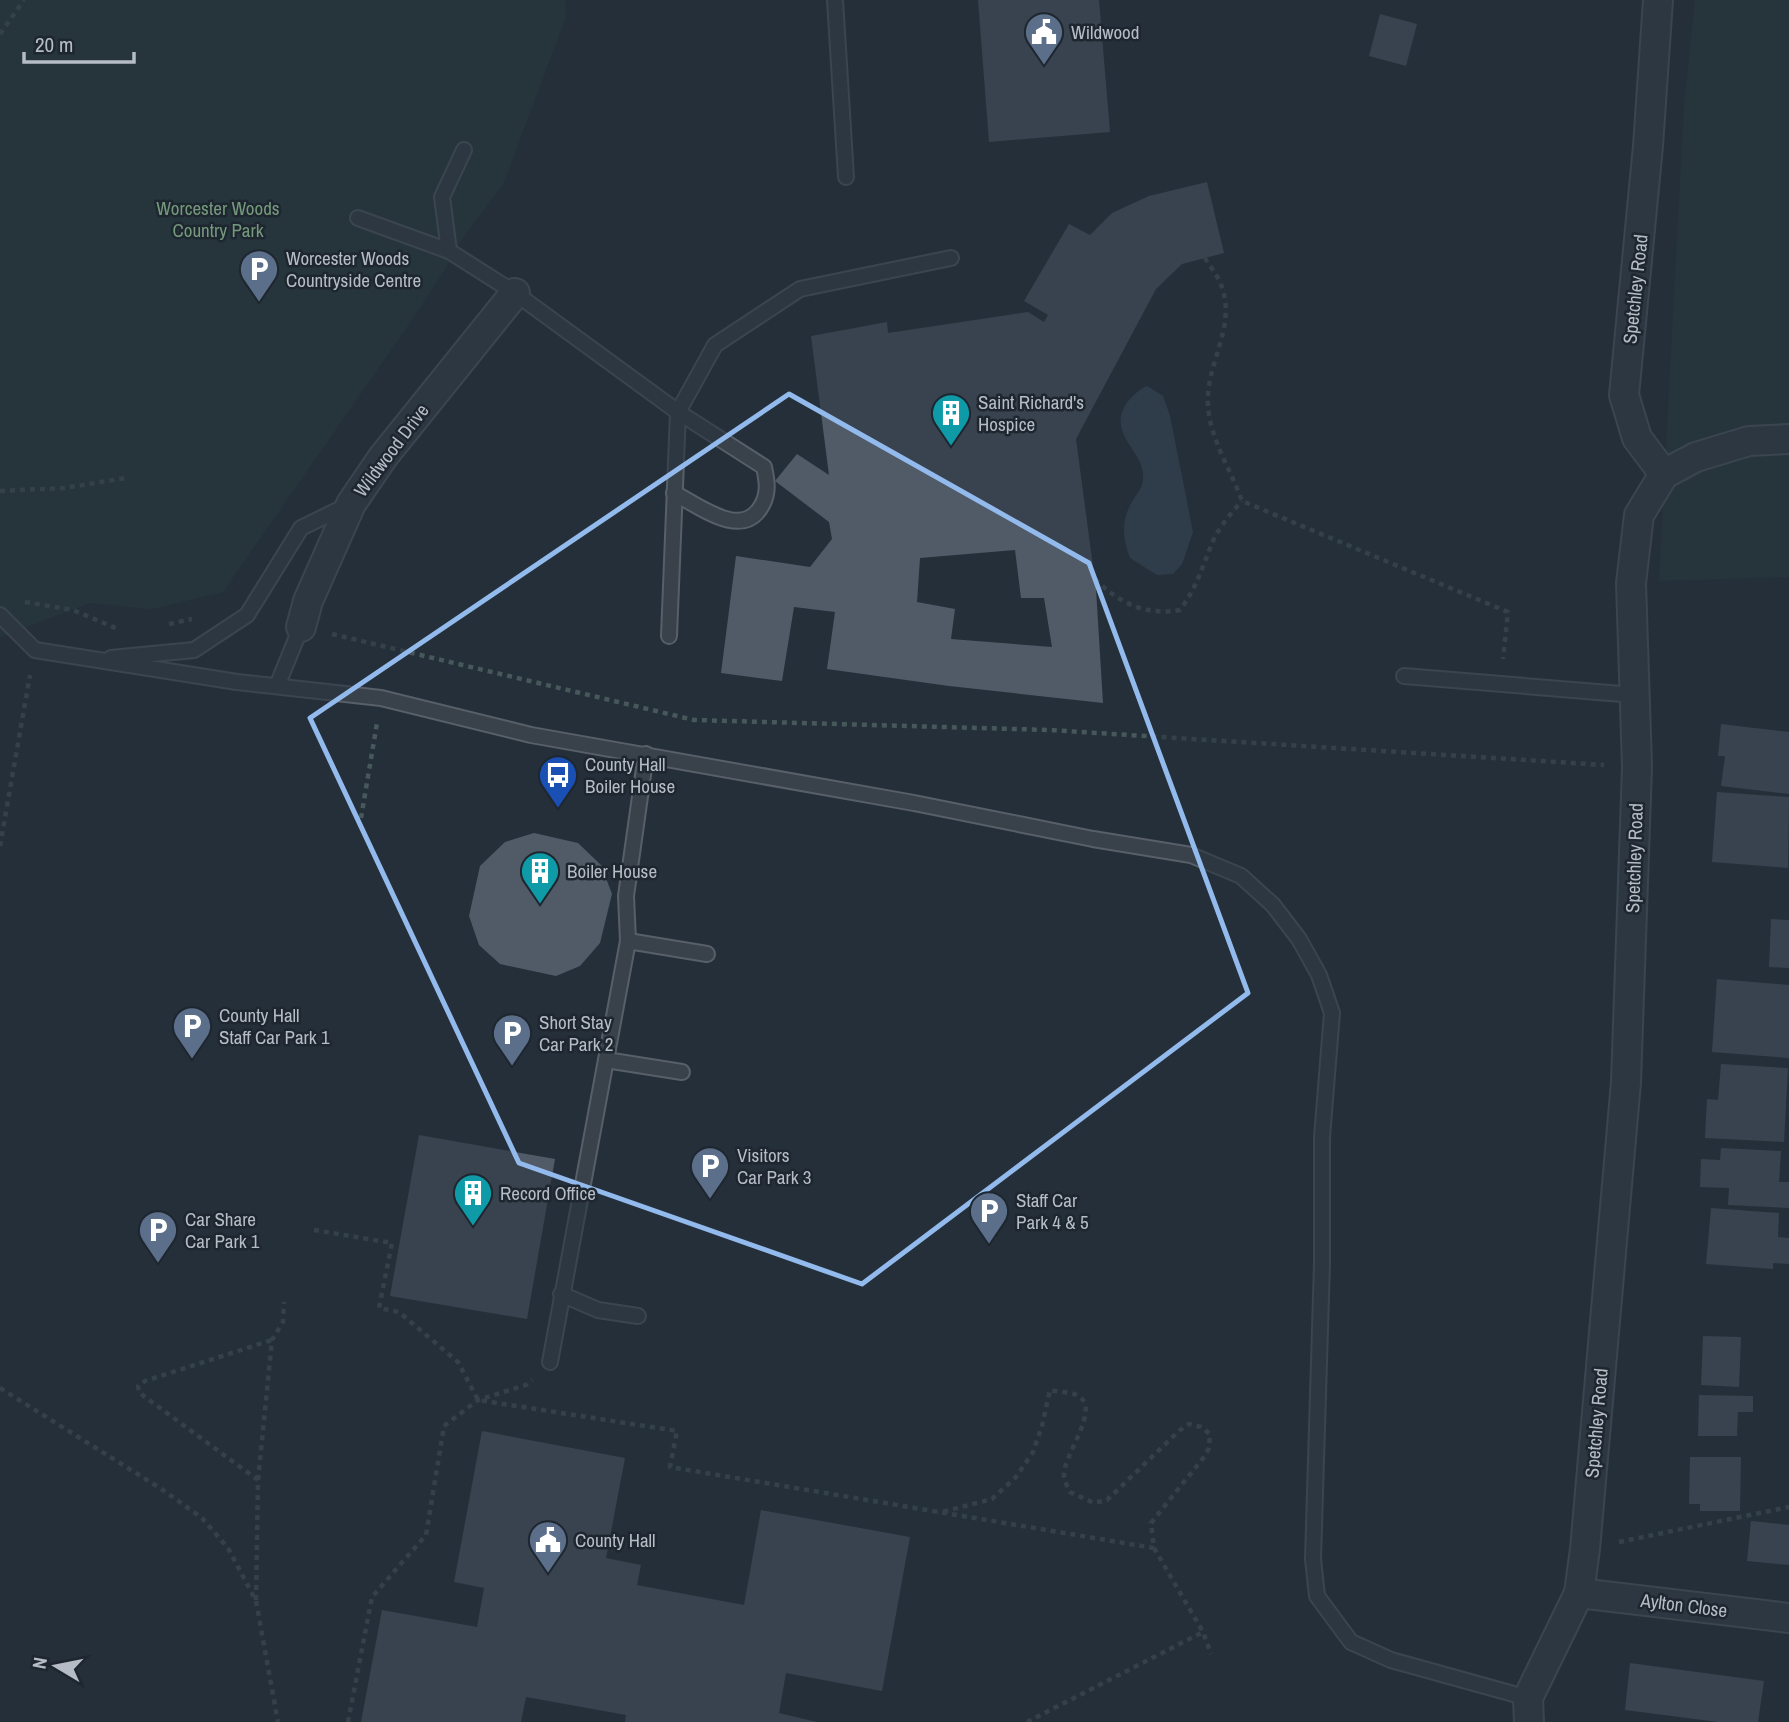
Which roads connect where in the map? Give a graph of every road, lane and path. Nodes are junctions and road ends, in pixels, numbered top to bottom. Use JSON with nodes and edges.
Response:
{"nodes":[{"id":1,"x":24,"y":0,"type":"edge"},
{"id":2,"x":835,"y":0,"type":"edge"},
{"id":3,"x":1658,"y":0,"type":"edge"},
{"id":4,"x":0,"y":34,"type":"edge"},
{"id":5,"x":464,"y":150,"type":"dead end"},
{"id":6,"x":846,"y":177,"type":"dead end"},
{"id":7,"x":358,"y":218,"type":"dead end"},
{"id":8,"x":449,"y":251,"type":"junction"},
{"id":9,"x":951,"y":258,"type":"dead end"},
{"id":10,"x":1205,"y":258,"type":"dead end"},
{"id":11,"x":515,"y":293,"type":"junction"},
{"id":12,"x":678,"y":412,"type":"junction"},
{"id":13,"x":1789,"y":439,"type":"edge"},
{"id":14,"x":1664,"y":474,"type":"junction"},
{"id":15,"x":126,"y":478,"type":"dead end"},
{"id":16,"x":0,"y":491,"type":"edge"},
{"id":17,"x":674,"y":492,"type":"junction"},
{"id":18,"x":1242,"y":501,"type":"junction"},
{"id":19,"x":351,"y":504,"type":"junction"},
{"id":20,"x":1095,"y":579,"type":"dead end"},
{"id":21,"x":21,"y":601,"type":"dead end"},
{"id":22,"x":0,"y":615,"type":"edge"},
{"id":23,"x":199,"y":618,"type":"dead end"},
{"id":24,"x":162,"y":625,"type":"dead end"},
{"id":25,"x":301,"y":627,"type":"junction"},
{"id":26,"x":124,"y":632,"type":"dead end"},
{"id":27,"x":669,"y":636,"type":"dead end"},
{"id":28,"x":35,"y":650,"type":"junction"},
{"id":29,"x":89,"y":660,"type":"junction"},
{"id":30,"x":1405,"y":676,"type":"dead end"},
{"id":31,"x":1501,"y":684,"type":"junction"},
{"id":32,"x":277,"y":686,"type":"junction"},
{"id":33,"x":1634,"y":695,"type":"junction"},
{"id":34,"x":381,"y":698,"type":"junction"},
{"id":35,"x":646,"y":754,"type":"junction"},
{"id":36,"x":1637,"y":766,"type":"junction"},
{"id":37,"x":361,"y":818,"type":"dead end"},
{"id":38,"x":0,"y":846,"type":"edge"},
{"id":39,"x":628,"y":941,"type":"junction"},
{"id":40,"x":707,"y":954,"type":"dead end"},
{"id":41,"x":606,"y":1060,"type":"junction"},
{"id":42,"x":682,"y":1072,"type":"dead end"},
{"id":43,"x":314,"y":1230,"type":"dead end"},
{"id":44,"x":561,"y":1294,"type":"junction"},
{"id":45,"x":284,"y":1302,"type":"dead end"},
{"id":46,"x":638,"y":1316,"type":"dead end"},
{"id":47,"x":272,"y":1340,"type":"junction"},
{"id":48,"x":550,"y":1362,"type":"joint"},
{"id":49,"x":0,"y":1388,"type":"edge"},
{"id":50,"x":478,"y":1400,"type":"junction"},
{"id":51,"x":258,"y":1480,"type":"junction"},
{"id":52,"x":1789,"y":1507,"type":"edge"},
{"id":53,"x":938,"y":1513,"type":"junction"},
{"id":54,"x":1154,"y":1548,"type":"junction"},
{"id":55,"x":1585,"y":1549,"type":"junction"},
{"id":56,"x":1579,"y":1593,"type":"junction"},
{"id":57,"x":256,"y":1601,"type":"junction"},
{"id":58,"x":1789,"y":1618,"type":"edge"},
{"id":59,"x":1203,"y":1632,"type":"junction"},
{"id":60,"x":1211,"y":1654,"type":"dead end"},
{"id":61,"x":1529,"y":1710,"type":"edge"},
{"id":62,"x":278,"y":1722,"type":"edge"},
{"id":63,"x":348,"y":1722,"type":"edge"},
{"id":64,"x":1027,"y":1722,"type":"edge"}],
"edges":[{"from":1,"to":4,"type":"path"},
{"from":2,"to":6,"type":"lane"},
{"from":3,"to":14,"type":"street","name":"Spetchley Road"},
{"from":5,"to":8,"type":"lane"},
{"from":7,"to":8,"type":"lane"},
{"from":8,"to":11,"type":"lane"},
{"from":9,"to":12,"type":"lane"},
{"from":10,"to":18,"type":"path"},
{"from":11,"to":12,"type":"lane"},
{"from":11,"to":19,"type":"street","name":"Wildwood Drive"},
{"from":12,"to":17,"type":"lane"},
{"from":12,"to":17,"type":"lane"},
{"from":13,"to":14,"type":"street"},
{"from":14,"to":33,"type":"street","name":"Spetchley Road"},
{"from":15,"to":16,"type":"path"},
{"from":17,"to":27,"type":"lane"},
{"from":18,"to":20,"type":"path"},
{"from":18,"to":31,"type":"path"},
{"from":19,"to":25,"type":"street","name":"Wildwood Drive"},
{"from":19,"to":29,"type":"lane"},
{"from":21,"to":26,"type":"path"},
{"from":22,"to":28,"type":"lane"},
{"from":23,"to":24,"type":"path"},
{"from":25,"to":32,"type":"lane"},
{"from":25,"to":36,"type":"path"},
{"from":28,"to":29,"type":"lane"},
{"from":28,"to":38,"type":"path"},
{"from":29,"to":32,"type":"lane"},
{"from":30,"to":31,"type":"lane"},
{"from":31,"to":33,"type":"lane"},
{"from":32,"to":34,"type":"lane"},
{"from":33,"to":36,"type":"street","name":"Spetchley Road"},
{"from":34,"to":35,"type":"lane"},
{"from":34,"to":37,"type":"path"},
{"from":35,"to":39,"type":"lane"},
{"from":35,"to":61,"type":"lane"},
{"from":36,"to":55,"type":"street","name":"Spetchley Road"},
{"from":39,"to":40,"type":"lane"},
{"from":39,"to":41,"type":"lane"},
{"from":41,"to":42,"type":"lane"},
{"from":41,"to":44,"type":"lane"},
{"from":43,"to":50,"type":"path"},
{"from":44,"to":46,"type":"lane"},
{"from":44,"to":48,"type":"lane"},
{"from":45,"to":47,"type":"path"},
{"from":47,"to":51,"type":"path"},
{"from":47,"to":51,"type":"path"},
{"from":48,"to":50,"type":"path"},
{"from":49,"to":57,"type":"path"},
{"from":50,"to":53,"type":"path"},
{"from":50,"to":63,"type":"path"},
{"from":51,"to":57,"type":"path"},
{"from":52,"to":55,"type":"path"},
{"from":53,"to":54,"type":"path"},
{"from":53,"to":54,"type":"path"},
{"from":54,"to":59,"type":"path"},
{"from":55,"to":56,"type":"street","name":"Spetchley Road"},
{"from":56,"to":58,"type":"street","name":"Aylton Close"},
{"from":56,"to":61,"type":"street","name":"Spetchley Road"},
{"from":57,"to":62,"type":"path"},
{"from":59,"to":60,"type":"path"},
{"from":59,"to":64,"type":"path"}]}
